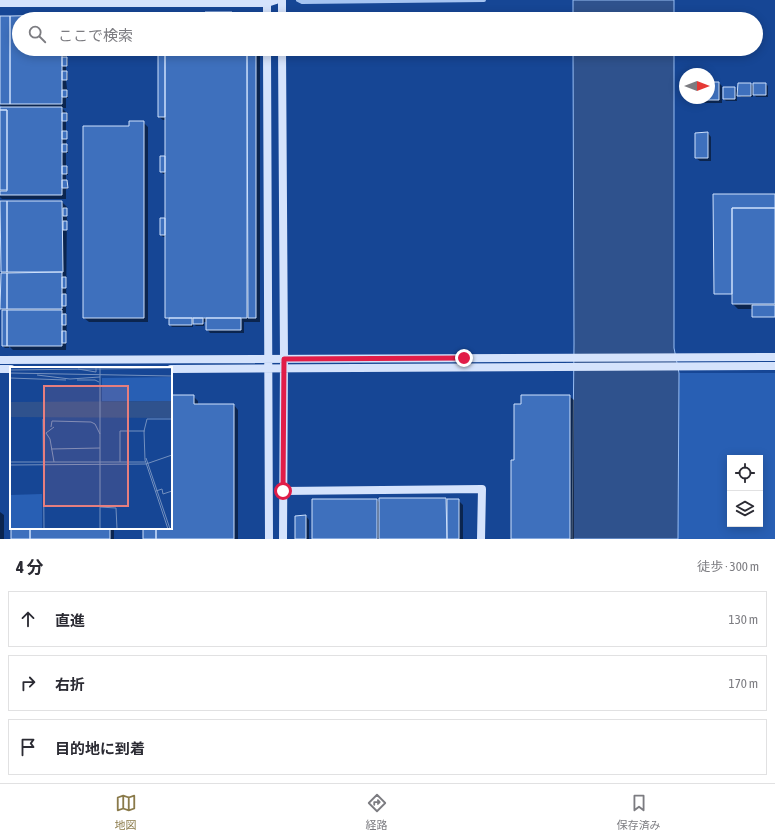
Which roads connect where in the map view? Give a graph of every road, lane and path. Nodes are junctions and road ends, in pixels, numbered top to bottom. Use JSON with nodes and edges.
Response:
{"nodes":[{"id":1,"x":276,"y":0,"type":"edge"},
{"id":2,"x":282,"y":0,"type":"edge"},
{"id":3,"x":298,"y":0,"type":"edge"},
{"id":4,"x":484,"y":0,"type":"edge"},
{"id":5,"x":267,"y":1,"type":"edge"},
{"id":6,"x":0,"y":3,"type":"edge"},
{"id":7,"x":267,"y":12,"type":"edge"},
{"id":8,"x":282,"y":12,"type":"edge"},
{"id":9,"x":268,"y":56,"type":"edge"},
{"id":10,"x":282,"y":56,"type":"edge"},
{"id":11,"x":775,"y":357,"type":"edge"},
{"id":12,"x":268,"y":359,"type":"junction"},
{"id":13,"x":284,"y":359,"type":"junction"},
{"id":14,"x":0,"y":360,"type":"edge"},
{"id":15,"x":568,"y":362,"type":"junction"},
{"id":16,"x":775,"y":366,"type":"edge"},
{"id":17,"x":172,"y":369,"type":"edge"},
{"id":18,"x":268,"y":369,"type":"junction"},
{"id":19,"x":284,"y":369,"type":"junction"},
{"id":20,"x":283,"y":491,"type":"junction"},
{"id":21,"x":269,"y":539,"type":"edge"},
{"id":22,"x":283,"y":539,"type":"edge"},
{"id":23,"x":481,"y":539,"type":"edge"}],
"edges":[{"from":1,"to":5,"type":"street"},
{"from":2,"to":8,"type":"street"},
{"from":3,"to":4,"type":"street"},
{"from":5,"to":6,"type":"street"},
{"from":5,"to":7,"type":"street"},
{"from":9,"to":12,"type":"street"},
{"from":10,"to":13,"type":"street"},
{"from":11,"to":15,"type":"street"},
{"from":12,"to":13,"type":"street"},
{"from":12,"to":14,"type":"street"},
{"from":12,"to":18,"type":"street"},
{"from":13,"to":15,"type":"street"},
{"from":13,"to":19,"type":"street"},
{"from":15,"to":16,"type":"street"},
{"from":15,"to":19,"type":"street"},
{"from":17,"to":18,"type":"street"},
{"from":18,"to":19,"type":"street"},
{"from":18,"to":21,"type":"street"},
{"from":19,"to":20,"type":"street"},
{"from":20,"to":22,"type":"street"},
{"from":20,"to":23,"type":"street"}]}
